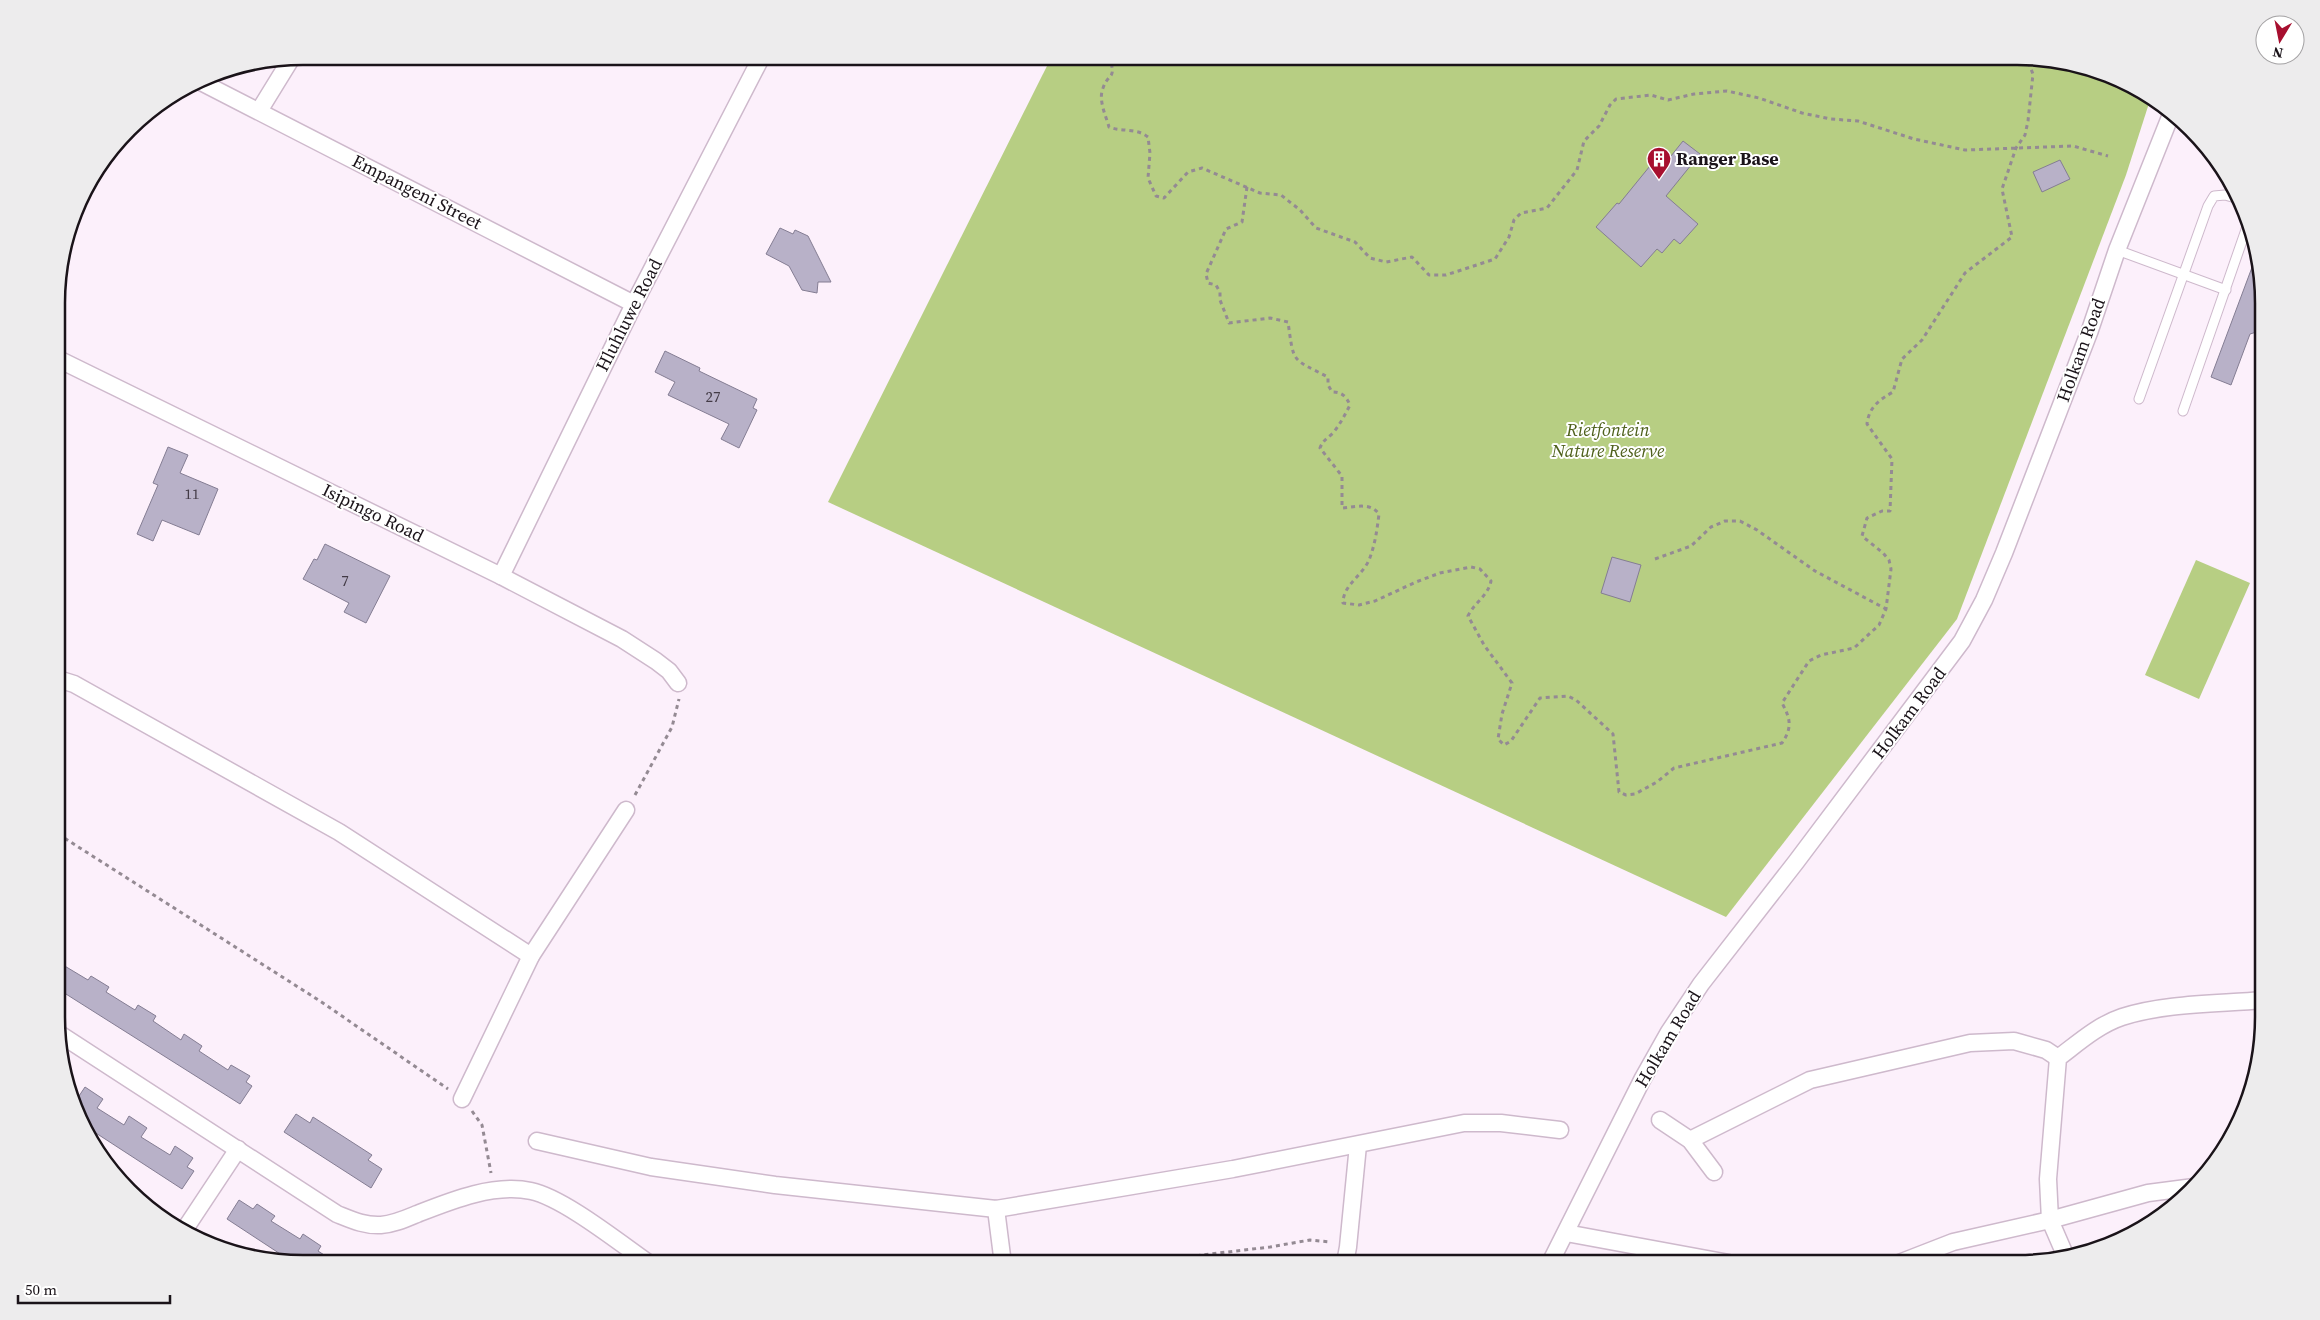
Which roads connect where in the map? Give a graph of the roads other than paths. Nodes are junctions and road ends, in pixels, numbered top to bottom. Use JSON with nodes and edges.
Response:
{"nodes":[{"id":1,"x":757,"y":65,"type":"edge"},
{"id":2,"x":287,"y":66,"type":"edge"},
{"id":3,"x":208,"y":85,"type":"edge"},
{"id":4,"x":259,"y":111,"type":"junction"},
{"id":5,"x":2169,"y":120,"type":"edge"},
{"id":6,"x":2229,"y":196,"type":"edge"},
{"id":7,"x":2245,"y":234,"type":"edge"},
{"id":8,"x":2117,"y":250,"type":"junction"},
{"id":9,"x":2183,"y":275,"type":"junction"},
{"id":10,"x":2226,"y":290,"type":"junction"},
{"id":11,"x":634,"y":304,"type":"junction"},
{"id":12,"x":65,"y":362,"type":"edge"},
{"id":13,"x":2139,"y":399,"type":"dead end"},
{"id":14,"x":2183,"y":411,"type":"dead end"},
{"id":15,"x":501,"y":576,"type":"junction"},
{"id":16,"x":65,"y":681,"type":"edge"},
{"id":17,"x":678,"y":683,"type":"road end"},
{"id":18,"x":626,"y":810,"type":"road end"},
{"id":19,"x":531,"y":956,"type":"junction"},
{"id":20,"x":2255,"y":1001,"type":"edge"},
{"id":21,"x":66,"y":1038,"type":"edge"},
{"id":22,"x":2058,"y":1058,"type":"junction"},
{"id":23,"x":462,"y":1098,"type":"road end"},
{"id":24,"x":1660,"y":1120,"type":"dead end"},
{"id":25,"x":1560,"y":1130,"type":"dead end"},
{"id":26,"x":1690,"y":1140,"type":"junction"},
{"id":27,"x":537,"y":1141,"type":"dead end"},
{"id":28,"x":1358,"y":1144,"type":"junction"},
{"id":29,"x":238,"y":1149,"type":"junction"},
{"id":30,"x":1714,"y":1172,"type":"dead end"},
{"id":31,"x":2181,"y":1189,"type":"edge"},
{"id":32,"x":996,"y":1209,"type":"junction"},
{"id":33,"x":2050,"y":1220,"type":"junction"},
{"id":34,"x":188,"y":1225,"type":"edge"},
{"id":35,"x":1566,"y":1233,"type":"junction"},
{"id":36,"x":2063,"y":1250,"type":"edge"},
{"id":37,"x":637,"y":1255,"type":"edge"},
{"id":38,"x":1002,"y":1255,"type":"edge"},
{"id":39,"x":1347,"y":1255,"type":"edge"},
{"id":40,"x":1554,"y":1255,"type":"edge"},
{"id":41,"x":1654,"y":1255,"type":"edge"},
{"id":42,"x":1920,"y":1255,"type":"edge"}],
"edges":[{"from":1,"to":11,"type":"street","name":"Hluhluwe Road"},
{"from":2,"to":4,"type":"street"},
{"from":3,"to":4,"type":"street","name":"Empangeni Street"},
{"from":4,"to":11,"type":"street","name":"Empangeni Street"},
{"from":5,"to":8,"type":"street","name":"Holkam Road"},
{"from":6,"to":9,"type":"lane"},
{"from":7,"to":10,"type":"lane"},
{"from":8,"to":9,"type":"lane"},
{"from":8,"to":35,"type":"street","name":"Holkam Road"},
{"from":9,"to":10,"type":"lane"},
{"from":9,"to":13,"type":"lane"},
{"from":10,"to":14,"type":"lane"},
{"from":11,"to":15,"type":"street","name":"Hluhluwe Road"},
{"from":12,"to":15,"type":"street","name":"Isipingo Road"},
{"from":15,"to":17,"type":"street","name":"Isipingo Road"},
{"from":16,"to":19,"type":"street"},
{"from":18,"to":19,"type":"street"},
{"from":19,"to":23,"type":"street"},
{"from":20,"to":22,"type":"street"},
{"from":21,"to":29,"type":"street"},
{"from":22,"to":26,"type":"street"},
{"from":22,"to":33,"type":"street"},
{"from":24,"to":26,"type":"street"},
{"from":25,"to":28,"type":"street"},
{"from":26,"to":30,"type":"street"},
{"from":27,"to":32,"type":"street"},
{"from":28,"to":32,"type":"street"},
{"from":28,"to":39,"type":"street"},
{"from":29,"to":34,"type":"street"},
{"from":29,"to":37,"type":"street"},
{"from":31,"to":33,"type":"street"},
{"from":32,"to":38,"type":"street"},
{"from":33,"to":36,"type":"street"},
{"from":33,"to":42,"type":"street"},
{"from":35,"to":40,"type":"street","name":"Holkam Road"},
{"from":35,"to":41,"type":"street"}]}
